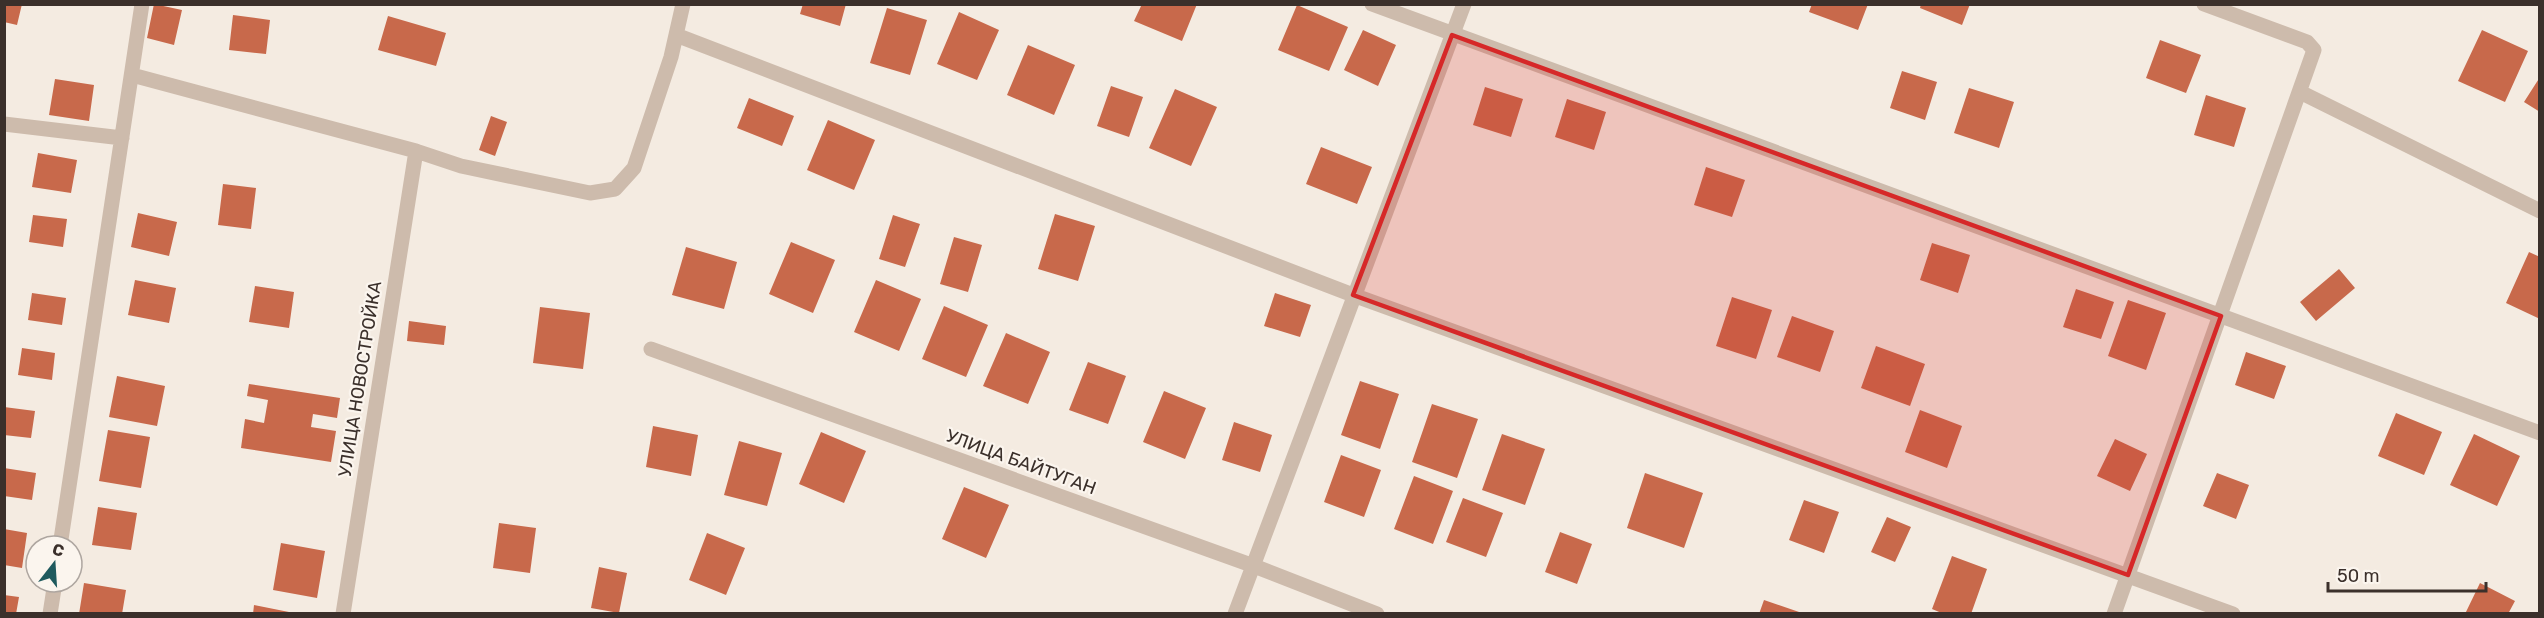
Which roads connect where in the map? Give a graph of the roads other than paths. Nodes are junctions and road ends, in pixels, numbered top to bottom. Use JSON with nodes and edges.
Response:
{"nodes":[{"id":1,"x":142,"y":4,"type":"edge"},
{"id":2,"x":683,"y":4,"type":"edge"},
{"id":3,"x":1372,"y":4,"type":"edge"},
{"id":4,"x":1464,"y":4,"type":"edge"},
{"id":5,"x":2204,"y":4,"type":"edge"},
{"id":6,"x":676,"y":35,"type":"junction"},
{"id":7,"x":1452,"y":35,"type":"junction"},
{"id":8,"x":132,"y":75,"type":"junction"},
{"id":9,"x":2300,"y":92,"type":"junction"},
{"id":10,"x":4,"y":124,"type":"edge"},
{"id":11,"x":122,"y":138,"type":"junction"},
{"id":12,"x":416,"y":151,"type":"junction"},
{"id":13,"x":2540,"y":212,"type":"edge"},
{"id":14,"x":1353,"y":295,"type":"junction"},
{"id":15,"x":2221,"y":316,"type":"junction"},
{"id":16,"x":651,"y":349,"type":"dead end"},
{"id":17,"x":2540,"y":433,"type":"edge"},
{"id":18,"x":62,"y":534,"type":"edge"},
{"id":19,"x":1254,"y":566,"type":"junction"},
{"id":20,"x":2128,"y":575,"type":"junction"},
{"id":21,"x":53,"y":594,"type":"edge"},
{"id":22,"x":50,"y":614,"type":"edge"},
{"id":23,"x":344,"y":614,"type":"edge"},
{"id":24,"x":1235,"y":614,"type":"edge"},
{"id":25,"x":1377,"y":614,"type":"edge"},
{"id":26,"x":2114,"y":614,"type":"edge"},
{"id":27,"x":2233,"y":614,"type":"edge"}],
"edges":[{"from":1,"to":8,"type":"street"},
{"from":2,"to":6,"type":"street"},
{"from":3,"to":7,"type":"street"},
{"from":4,"to":7,"type":"street"},
{"from":5,"to":9,"type":"street"},
{"from":6,"to":12,"type":"street"},
{"from":6,"to":14,"type":"street"},
{"from":7,"to":14,"type":"street"},
{"from":7,"to":15,"type":"street"},
{"from":8,"to":11,"type":"street"},
{"from":8,"to":12,"type":"street"},
{"from":9,"to":13,"type":"street"},
{"from":9,"to":15,"type":"street"},
{"from":10,"to":11,"type":"street"},
{"from":11,"to":18,"type":"street"},
{"from":12,"to":23,"type":"street","name":"УЛИЦА НОВОСТРОЙКА"},
{"from":14,"to":19,"type":"street"},
{"from":14,"to":20,"type":"street"},
{"from":15,"to":17,"type":"street"},
{"from":15,"to":20,"type":"street"},
{"from":16,"to":19,"type":"street","name":"УЛИЦА БАЙТУГАН"},
{"from":19,"to":24,"type":"street"},
{"from":19,"to":25,"type":"street","name":"УЛИЦА БАЙТУГАН"},
{"from":20,"to":26,"type":"street"},
{"from":20,"to":27,"type":"street"},
{"from":21,"to":22,"type":"street"}]}
